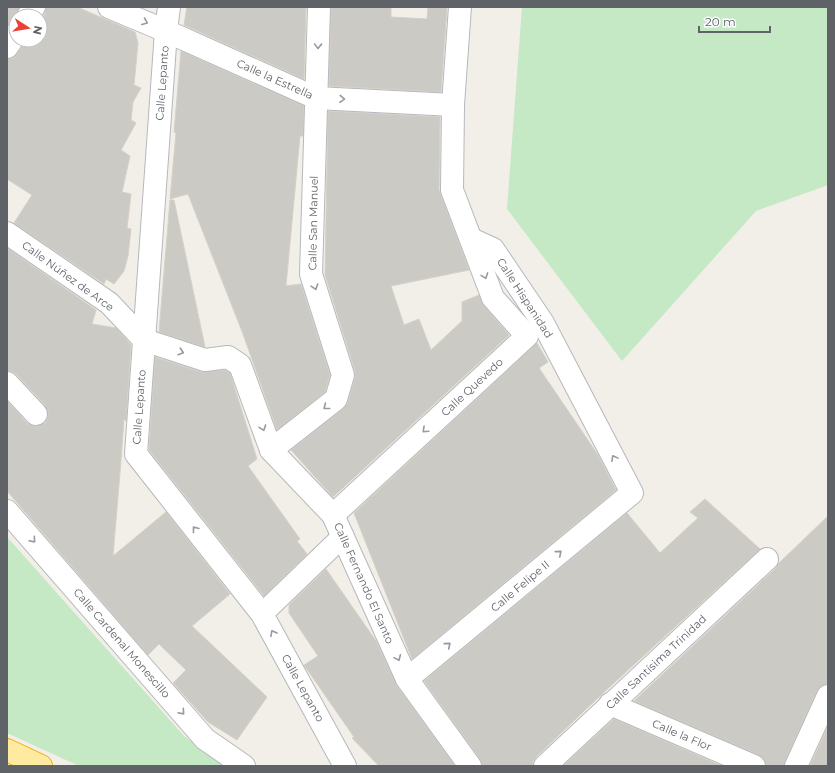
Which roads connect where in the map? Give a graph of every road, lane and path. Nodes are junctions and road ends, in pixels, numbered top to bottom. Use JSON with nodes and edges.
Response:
{"nodes":[{"id":1,"x":108,"y":7,"type":"edge"},
{"id":2,"x":169,"y":7,"type":"edge"},
{"id":3,"x":319,"y":7,"type":"edge"},
{"id":4,"x":460,"y":7,"type":"edge"},
{"id":5,"x":166,"y":30,"type":"junction"},
{"id":6,"x":316,"y":98,"type":"junction"},
{"id":7,"x":453,"y":105,"type":"junction"},
{"id":8,"x":7,"y":232,"type":"edge"},
{"id":9,"x":471,"y":239,"type":"junction"},
{"id":10,"x":144,"y":340,"type":"junction"},
{"id":11,"x":7,"y":383,"type":"edge"},
{"id":12,"x":36,"y":414,"type":"dead end"},
{"id":13,"x":271,"y":450,"type":"junction"},
{"id":14,"x":632,"y":493,"type":"joint"},
{"id":15,"x":7,"y":511,"type":"edge"},
{"id":16,"x":333,"y":515,"type":"junction"},
{"id":17,"x":343,"y":536,"type":"junction"},
{"id":18,"x":766,"y":559,"type":"dead end"},
{"id":19,"x":262,"y":614,"type":"junction"},
{"id":20,"x":407,"y":679,"type":"junction"},
{"id":21,"x":828,"y":696,"type":"edge"},
{"id":22,"x":610,"y":704,"type":"junction"},
{"id":23,"x":7,"y":750,"type":"edge"},
{"id":24,"x":41,"y":766,"type":"edge"},
{"id":25,"x":244,"y":766,"type":"edge"},
{"id":26,"x":345,"y":766,"type":"edge"},
{"id":27,"x":470,"y":766,"type":"edge"},
{"id":28,"x":545,"y":766,"type":"edge"},
{"id":29,"x":754,"y":766,"type":"edge"},
{"id":30,"x":796,"y":766,"type":"edge"}],
"edges":[{"from":1,"to":5,"type":"street","name":"Calle la Estrella","one_way":true},
{"from":2,"to":5,"type":"street","name":"Calle Lepanto"},
{"from":3,"to":6,"type":"street","name":"Calle San Manuel","one_way":true},
{"from":4,"to":7,"type":"street"},
{"from":5,"to":6,"type":"street","name":"Calle la Estrella"},
{"from":5,"to":10,"type":"street","name":"Calle Lepanto"},
{"from":6,"to":7,"type":"street","name":"Calle la Estrella","one_way":true},
{"from":6,"to":13,"type":"street","name":"Calle San Manuel","one_way":true},
{"from":7,"to":9,"type":"street"},
{"from":8,"to":10,"type":"street","name":"Calle Núñez de Arce"},
{"from":14,"to":9,"type":"street","name":"Calle Hispanidad","one_way":true},
{"from":9,"to":16,"type":"street","name":"Calle Quevedo","one_way":true},
{"from":10,"to":13,"type":"street","name":"Calle Fernando El Santo","one_way":true},
{"from":19,"to":10,"type":"street","name":"Calle Lepanto","one_way":true},
{"from":11,"to":12,"type":"street"},
{"from":13,"to":16,"type":"street","name":"Calle Fernando El Santo"},
{"from":20,"to":14,"type":"street","name":"Calle Felipe II","one_way":true},
{"from":15,"to":25,"type":"street","name":"Calle Cardenal Monescillo","one_way":true},
{"from":16,"to":17,"type":"street","name":"Calle Fernando El Santo"},
{"from":17,"to":19,"type":"street"},
{"from":17,"to":20,"type":"street","name":"Calle Fernando El Santo","one_way":true},
{"from":18,"to":22,"type":"street","name":"Calle Santísima Trinidad"},
{"from":26,"to":19,"type":"street","name":"Calle Lepanto","one_way":true},
{"from":20,"to":27,"type":"street","name":"Calle Fernando El Santo"},
{"from":21,"to":30,"type":"street"},
{"from":22,"to":28,"type":"street","name":"Calle Santísima Trinidad"},
{"from":22,"to":29,"type":"street","name":"Calle la Flor"},
{"from":23,"to":24,"type":"highway"}]}
